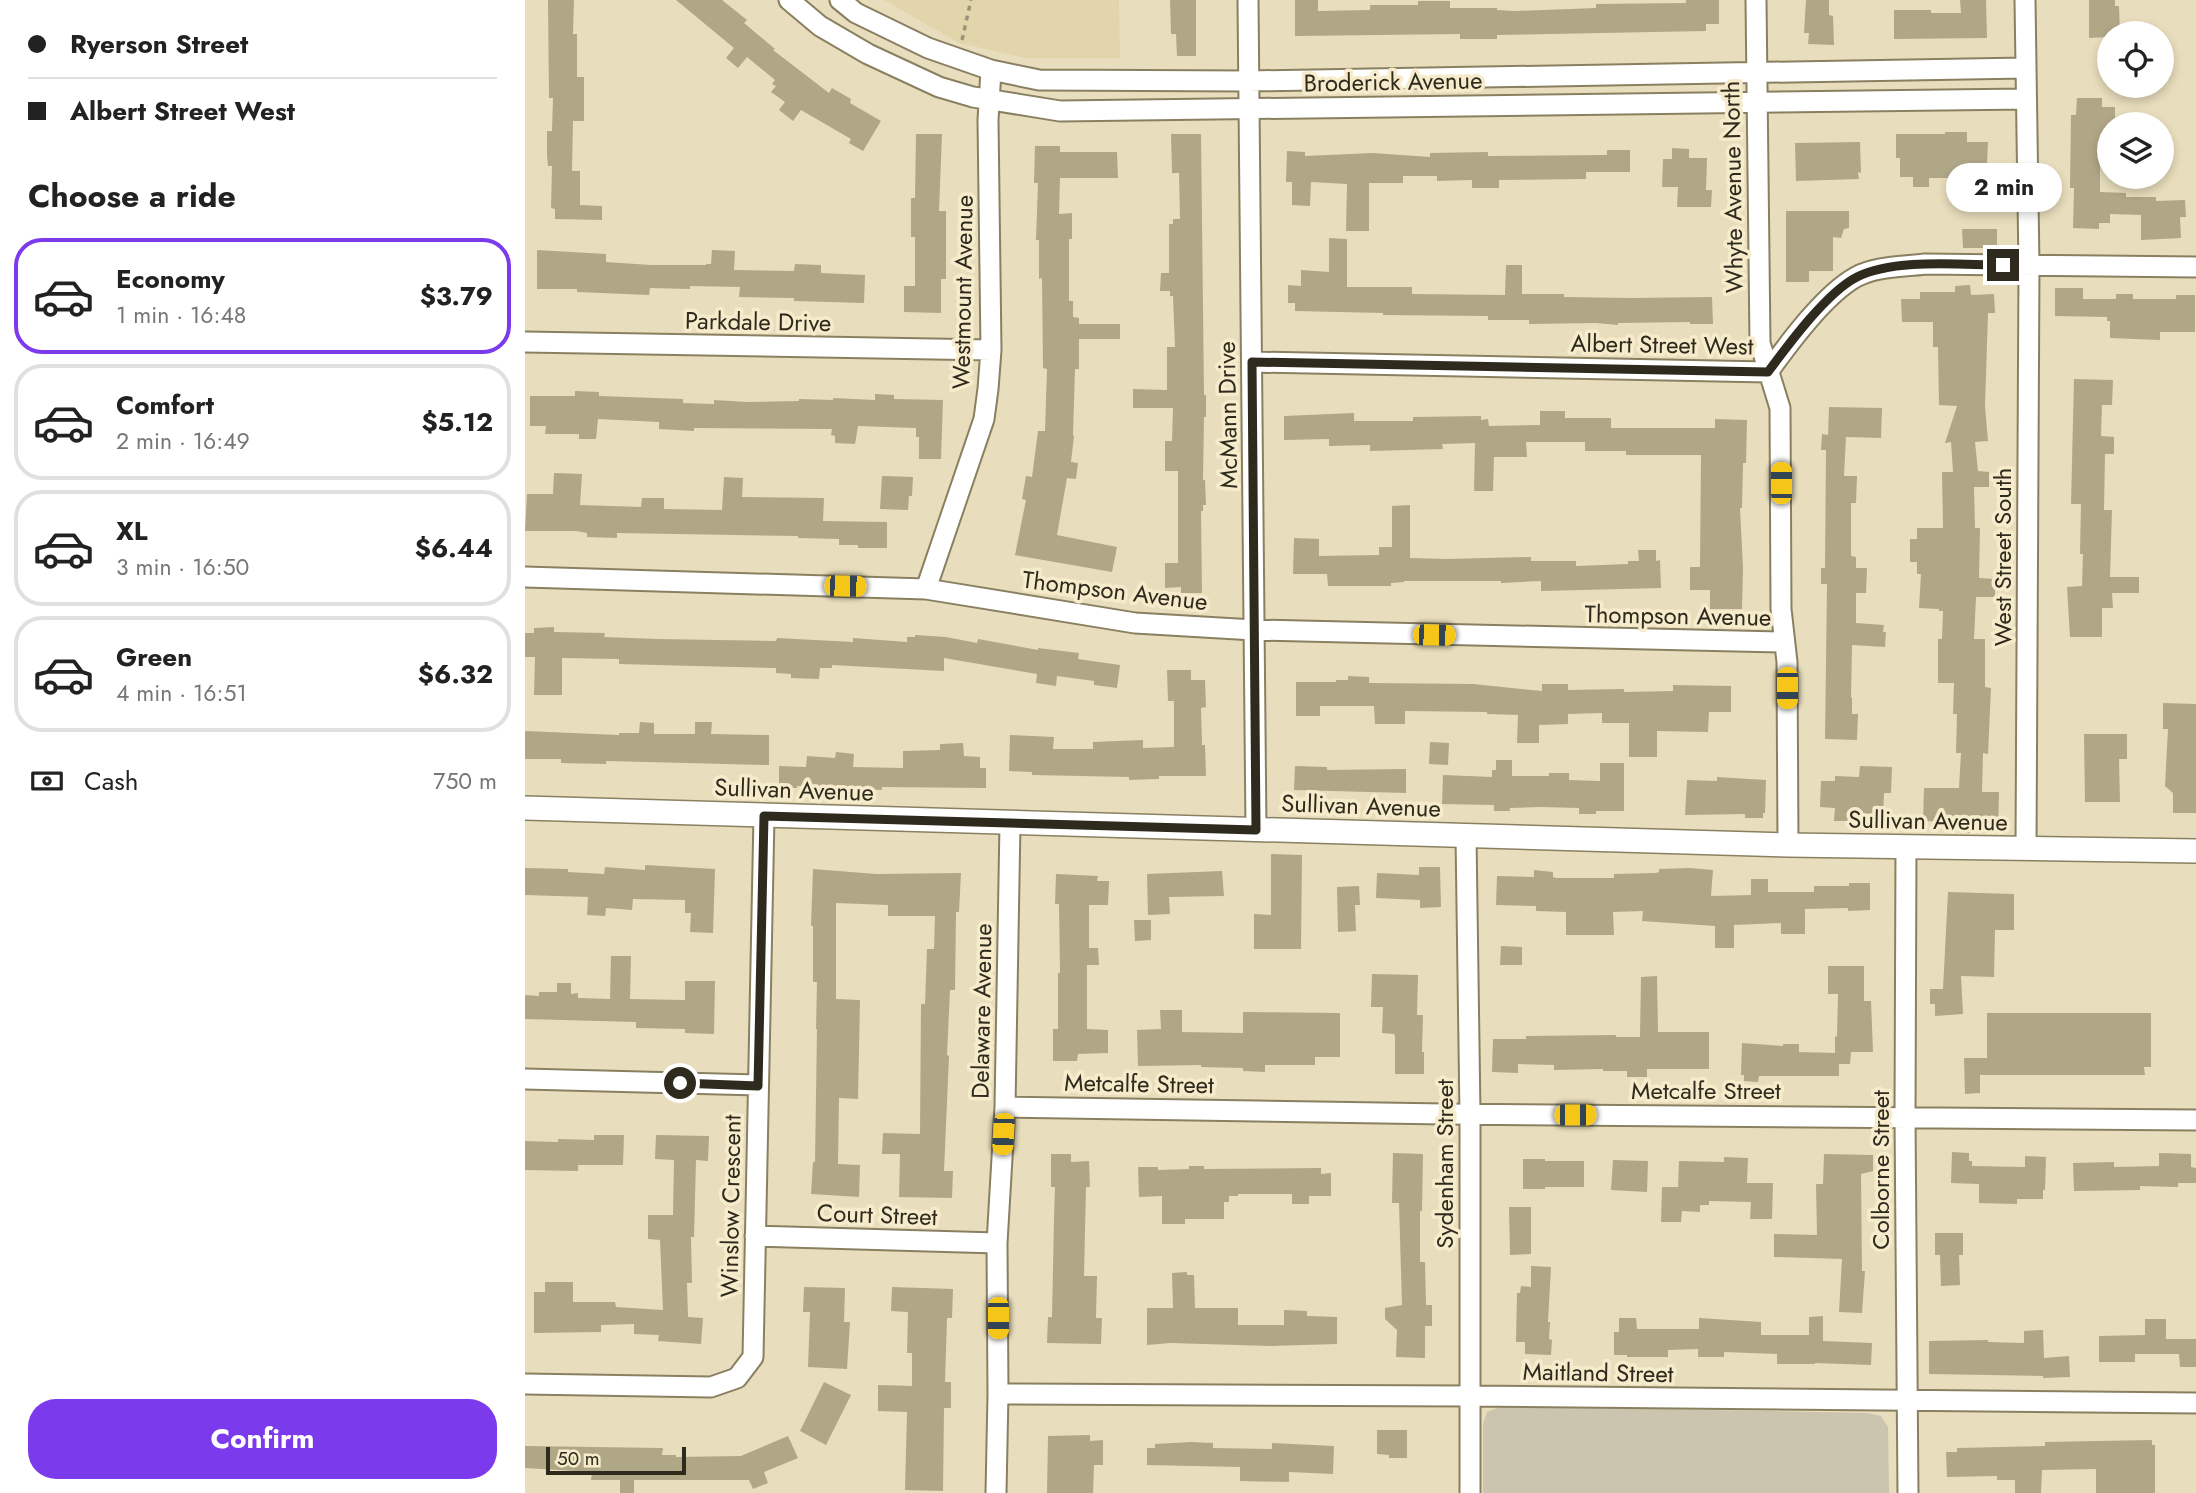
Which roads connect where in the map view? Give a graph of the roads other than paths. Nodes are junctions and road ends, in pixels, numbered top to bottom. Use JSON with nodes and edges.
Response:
{"nodes":[{"id":1,"x":789,"y":0,"type":"edge"},
{"id":2,"x":840,"y":0,"type":"edge"},
{"id":3,"x":1248,"y":0,"type":"edge"},
{"id":4,"x":1756,"y":0,"type":"edge"},
{"id":5,"x":2025,"y":0,"type":"edge"},
{"id":6,"x":2025,"y":68,"type":"junction"},
{"id":7,"x":991,"y":70,"type":"junction"},
{"id":8,"x":1756,"y":74,"type":"junction"},
{"id":9,"x":1248,"y":81,"type":"junction"},
{"id":10,"x":2026,"y":99,"type":"junction"},
{"id":11,"x":990,"y":100,"type":"junction"},
{"id":12,"x":1756,"y":103,"type":"junction"},
{"id":13,"x":1249,"y":108,"type":"junction"},
{"id":14,"x":2029,"y":266,"type":"junction"},
{"id":15,"x":2196,"y":267,"type":"edge"},
{"id":16,"x":525,"y":342,"type":"edge"},
{"id":17,"x":991,"y":350,"type":"junction"},
{"id":18,"x":1252,"y":362,"type":"junction"},
{"id":19,"x":1768,"y":372,"type":"junction"},
{"id":20,"x":525,"y":577,"type":"edge"},
{"id":21,"x":926,"y":589,"type":"junction"},
{"id":22,"x":1254,"y":630,"type":"junction"},
{"id":23,"x":1783,"y":642,"type":"junction"},
{"id":24,"x":525,"y":808,"type":"edge"},
{"id":25,"x":764,"y":816,"type":"junction"},
{"id":26,"x":1010,"y":823,"type":"junction"},
{"id":27,"x":1256,"y":830,"type":"junction"},
{"id":28,"x":1466,"y":836,"type":"junction"},
{"id":29,"x":1788,"y":845,"type":"junction"},
{"id":30,"x":1906,"y":847,"type":"junction"},
{"id":31,"x":2026,"y":848,"type":"junction"},
{"id":32,"x":2196,"y":851,"type":"edge"},
{"id":33,"x":525,"y":1079,"type":"edge"},
{"id":34,"x":758,"y":1086,"type":"junction"},
{"id":35,"x":1005,"y":1107,"type":"junction"},
{"id":36,"x":1470,"y":1114,"type":"junction"},
{"id":37,"x":1905,"y":1117,"type":"junction"},
{"id":38,"x":2196,"y":1120,"type":"edge"},
{"id":39,"x":755,"y":1236,"type":"junction"},
{"id":40,"x":997,"y":1243,"type":"junction"},
{"id":41,"x":525,"y":1384,"type":"edge"},
{"id":42,"x":998,"y":1394,"type":"junction"},
{"id":43,"x":1471,"y":1396,"type":"junction"},
{"id":44,"x":1907,"y":1401,"type":"junction"},
{"id":45,"x":2196,"y":1403,"type":"edge"},
{"id":46,"x":996,"y":1493,"type":"edge"},
{"id":47,"x":1471,"y":1493,"type":"edge"},
{"id":48,"x":1908,"y":1493,"type":"edge"}],
"edges":[{"from":1,"to":11,"type":"street","name":"Broderick Avenue"},
{"from":2,"to":7,"type":"street","name":"Broderick Avenue"},
{"from":3,"to":9,"type":"street","name":"McMann Drive"},
{"from":4,"to":8,"type":"street","name":"Whyte Avenue North"},
{"from":5,"to":6,"type":"street","name":"West Street South"},
{"from":6,"to":8,"type":"street","name":"Broderick Avenue"},
{"from":6,"to":10,"type":"street","name":"West Street South"},
{"from":7,"to":9,"type":"street","name":"Broderick Avenue"},
{"from":7,"to":11,"type":"street","name":"Westmount Avenue"},
{"from":8,"to":9,"type":"street","name":"Broderick Avenue"},
{"from":8,"to":12,"type":"street","name":"Whyte Avenue North"},
{"from":9,"to":13,"type":"street","name":"McMann Drive"},
{"from":10,"to":12,"type":"street","name":"Broderick Avenue"},
{"from":10,"to":14,"type":"street","name":"West Street South"},
{"from":11,"to":13,"type":"street","name":"Broderick Avenue"},
{"from":11,"to":17,"type":"street","name":"Westmount Avenue"},
{"from":12,"to":13,"type":"street","name":"Broderick Avenue"},
{"from":12,"to":19,"type":"street","name":"Whyte Avenue North"},
{"from":13,"to":18,"type":"street","name":"McMann Drive"},
{"from":14,"to":15,"type":"street","name":"Albert Street West"},
{"from":14,"to":19,"type":"street","name":"Albert Street West"},
{"from":14,"to":31,"type":"street","name":"West Street South"},
{"from":16,"to":17,"type":"street","name":"Parkdale Drive"},
{"from":17,"to":21,"type":"street","name":"Westmount Avenue"},
{"from":18,"to":19,"type":"street","name":"Albert Street West"},
{"from":18,"to":22,"type":"street","name":"McMann Drive"},
{"from":19,"to":23,"type":"street","name":"Whyte Avenue North"},
{"from":20,"to":21,"type":"street","name":"Thompson Avenue"},
{"from":21,"to":22,"type":"street","name":"Thompson Avenue"},
{"from":22,"to":23,"type":"street","name":"Thompson Avenue"},
{"from":22,"to":27,"type":"street","name":"McMann Drive"},
{"from":23,"to":29,"type":"street","name":"Whyte Avenue North"},
{"from":24,"to":25,"type":"street","name":"Sullivan Avenue"},
{"from":25,"to":26,"type":"street","name":"Sullivan Avenue"},
{"from":25,"to":34,"type":"street","name":"Winslow Crescent"},
{"from":26,"to":27,"type":"street","name":"Sullivan Avenue"},
{"from":26,"to":35,"type":"street","name":"Delaware Avenue"},
{"from":27,"to":28,"type":"street","name":"Sullivan Avenue"},
{"from":28,"to":29,"type":"street","name":"Sullivan Avenue"},
{"from":28,"to":36,"type":"street","name":"Sydenham Street"},
{"from":29,"to":30,"type":"street","name":"Sullivan Avenue"},
{"from":30,"to":31,"type":"street","name":"Sullivan Avenue"},
{"from":30,"to":37,"type":"street","name":"Colborne Street"},
{"from":31,"to":32,"type":"street","name":"Sullivan Avenue"},
{"from":33,"to":34,"type":"street"},
{"from":34,"to":39,"type":"street","name":"Winslow Crescent"},
{"from":35,"to":36,"type":"street","name":"Metcalfe Street"},
{"from":35,"to":40,"type":"street","name":"Delaware Avenue"},
{"from":36,"to":37,"type":"street","name":"Metcalfe Street"},
{"from":36,"to":43,"type":"street","name":"Sydenham Street"},
{"from":37,"to":38,"type":"street","name":"Metcalfe Street"},
{"from":37,"to":44,"type":"street","name":"Colborne Street"},
{"from":39,"to":40,"type":"street","name":"Court Street"},
{"from":39,"to":41,"type":"street","name":"Winslow Crescent"},
{"from":40,"to":42,"type":"street","name":"Delaware Avenue"},
{"from":42,"to":43,"type":"street","name":"Maitland Street"},
{"from":42,"to":46,"type":"street","name":"Delaware Avenue"},
{"from":43,"to":44,"type":"street","name":"Maitland Street"},
{"from":43,"to":47,"type":"street","name":"Sydenham Street"},
{"from":44,"to":45,"type":"street","name":"Maitland Street"},
{"from":44,"to":48,"type":"street","name":"Colborne Street"}]}
